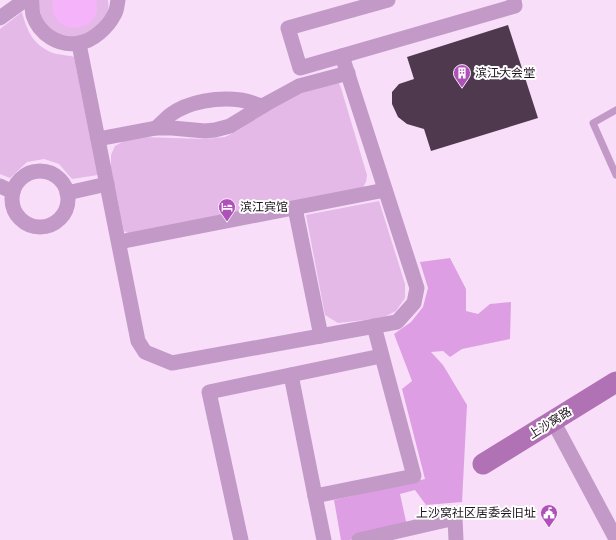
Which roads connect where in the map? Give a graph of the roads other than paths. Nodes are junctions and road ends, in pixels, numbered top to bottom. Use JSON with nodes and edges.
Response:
{"nodes":[{"id":1,"x":25,"y":0,"type":"edge"},
{"id":2,"x":32,"y":0,"type":"edge"},
{"id":3,"x":118,"y":0,"type":"edge"},
{"id":4,"x":388,"y":0,"type":"edge"},
{"id":5,"x":514,"y":0,"type":"edge"},
{"id":6,"x":0,"y":18,"type":"edge"},
{"id":7,"x":79,"y":44,"type":"junction"},
{"id":8,"x":342,"y":56,"type":"junction"},
{"id":9,"x":348,"y":73,"type":"junction"},
{"id":10,"x":262,"y":106,"type":"junction"},
{"id":11,"x":616,"y":110,"type":"edge"},
{"id":12,"x":156,"y":128,"type":"junction"},
{"id":13,"x":98,"y":138,"type":"junction"},
{"id":14,"x":616,"y":175,"type":"edge"},
{"id":15,"x":107,"y":184,"type":"junction"},
{"id":16,"x":6,"y":189,"type":"edge"},
{"id":17,"x":385,"y":190,"type":"junction"},
{"id":18,"x":67,"y":193,"type":"junction"},
{"id":19,"x":295,"y":208,"type":"junction"},
{"id":20,"x":119,"y":242,"type":"junction"},
{"id":21,"x":374,"y":326,"type":"junction"},
{"id":22,"x":321,"y":336,"type":"junction"},
{"id":23,"x":382,"y":356,"type":"junction"},
{"id":24,"x":290,"y":375,"type":"junction"},
{"id":25,"x":616,"y":382,"type":"edge"},
{"id":26,"x":553,"y":421,"type":"junction"},
{"id":27,"x":483,"y":464,"type":"dead end"},
{"id":28,"x":315,"y":496,"type":"junction"},
{"id":29,"x":616,"y":539,"type":"edge"},
{"id":30,"x":241,"y":540,"type":"edge"},
{"id":31,"x":324,"y":540,"type":"edge"},
{"id":32,"x":359,"y":540,"type":"edge"},
{"id":33,"x":456,"y":540,"type":"edge"}],
"edges":[{"from":1,"to":6,"type":"street"},
{"from":2,"to":7,"type":"street"},
{"from":3,"to":7,"type":"street"},
{"from":4,"to":8,"type":"street"},
{"from":5,"to":8,"type":"street"},
{"from":7,"to":13,"type":"street"},
{"from":8,"to":9,"type":"street"},
{"from":9,"to":10,"type":"street"},
{"from":9,"to":17,"type":"street"},
{"from":10,"to":12,"type":"street"},
{"from":10,"to":12,"type":"street"},
{"from":11,"to":14,"type":"lane"},
{"from":12,"to":13,"type":"street"},
{"from":13,"to":15,"type":"street"},
{"from":15,"to":18,"type":"street"},
{"from":15,"to":20,"type":"street"},
{"from":16,"to":18,"type":"street"},
{"from":16,"to":18,"type":"street"},
{"from":17,"to":19,"type":"street"},
{"from":17,"to":21,"type":"street"},
{"from":19,"to":20,"type":"street"},
{"from":19,"to":22,"type":"street"},
{"from":20,"to":22,"type":"street"},
{"from":21,"to":22,"type":"street"},
{"from":21,"to":23,"type":"street"},
{"from":23,"to":24,"type":"street"},
{"from":23,"to":28,"type":"street"},
{"from":24,"to":28,"type":"street"},
{"from":24,"to":30,"type":"street"},
{"from":25,"to":26,"type":"street","name":"上沙窝路"},
{"from":26,"to":27,"type":"street","name":"上沙窝路"},
{"from":26,"to":29,"type":"street"},
{"from":28,"to":31,"type":"street"},
{"from":32,"to":33,"type":"street"}]}
